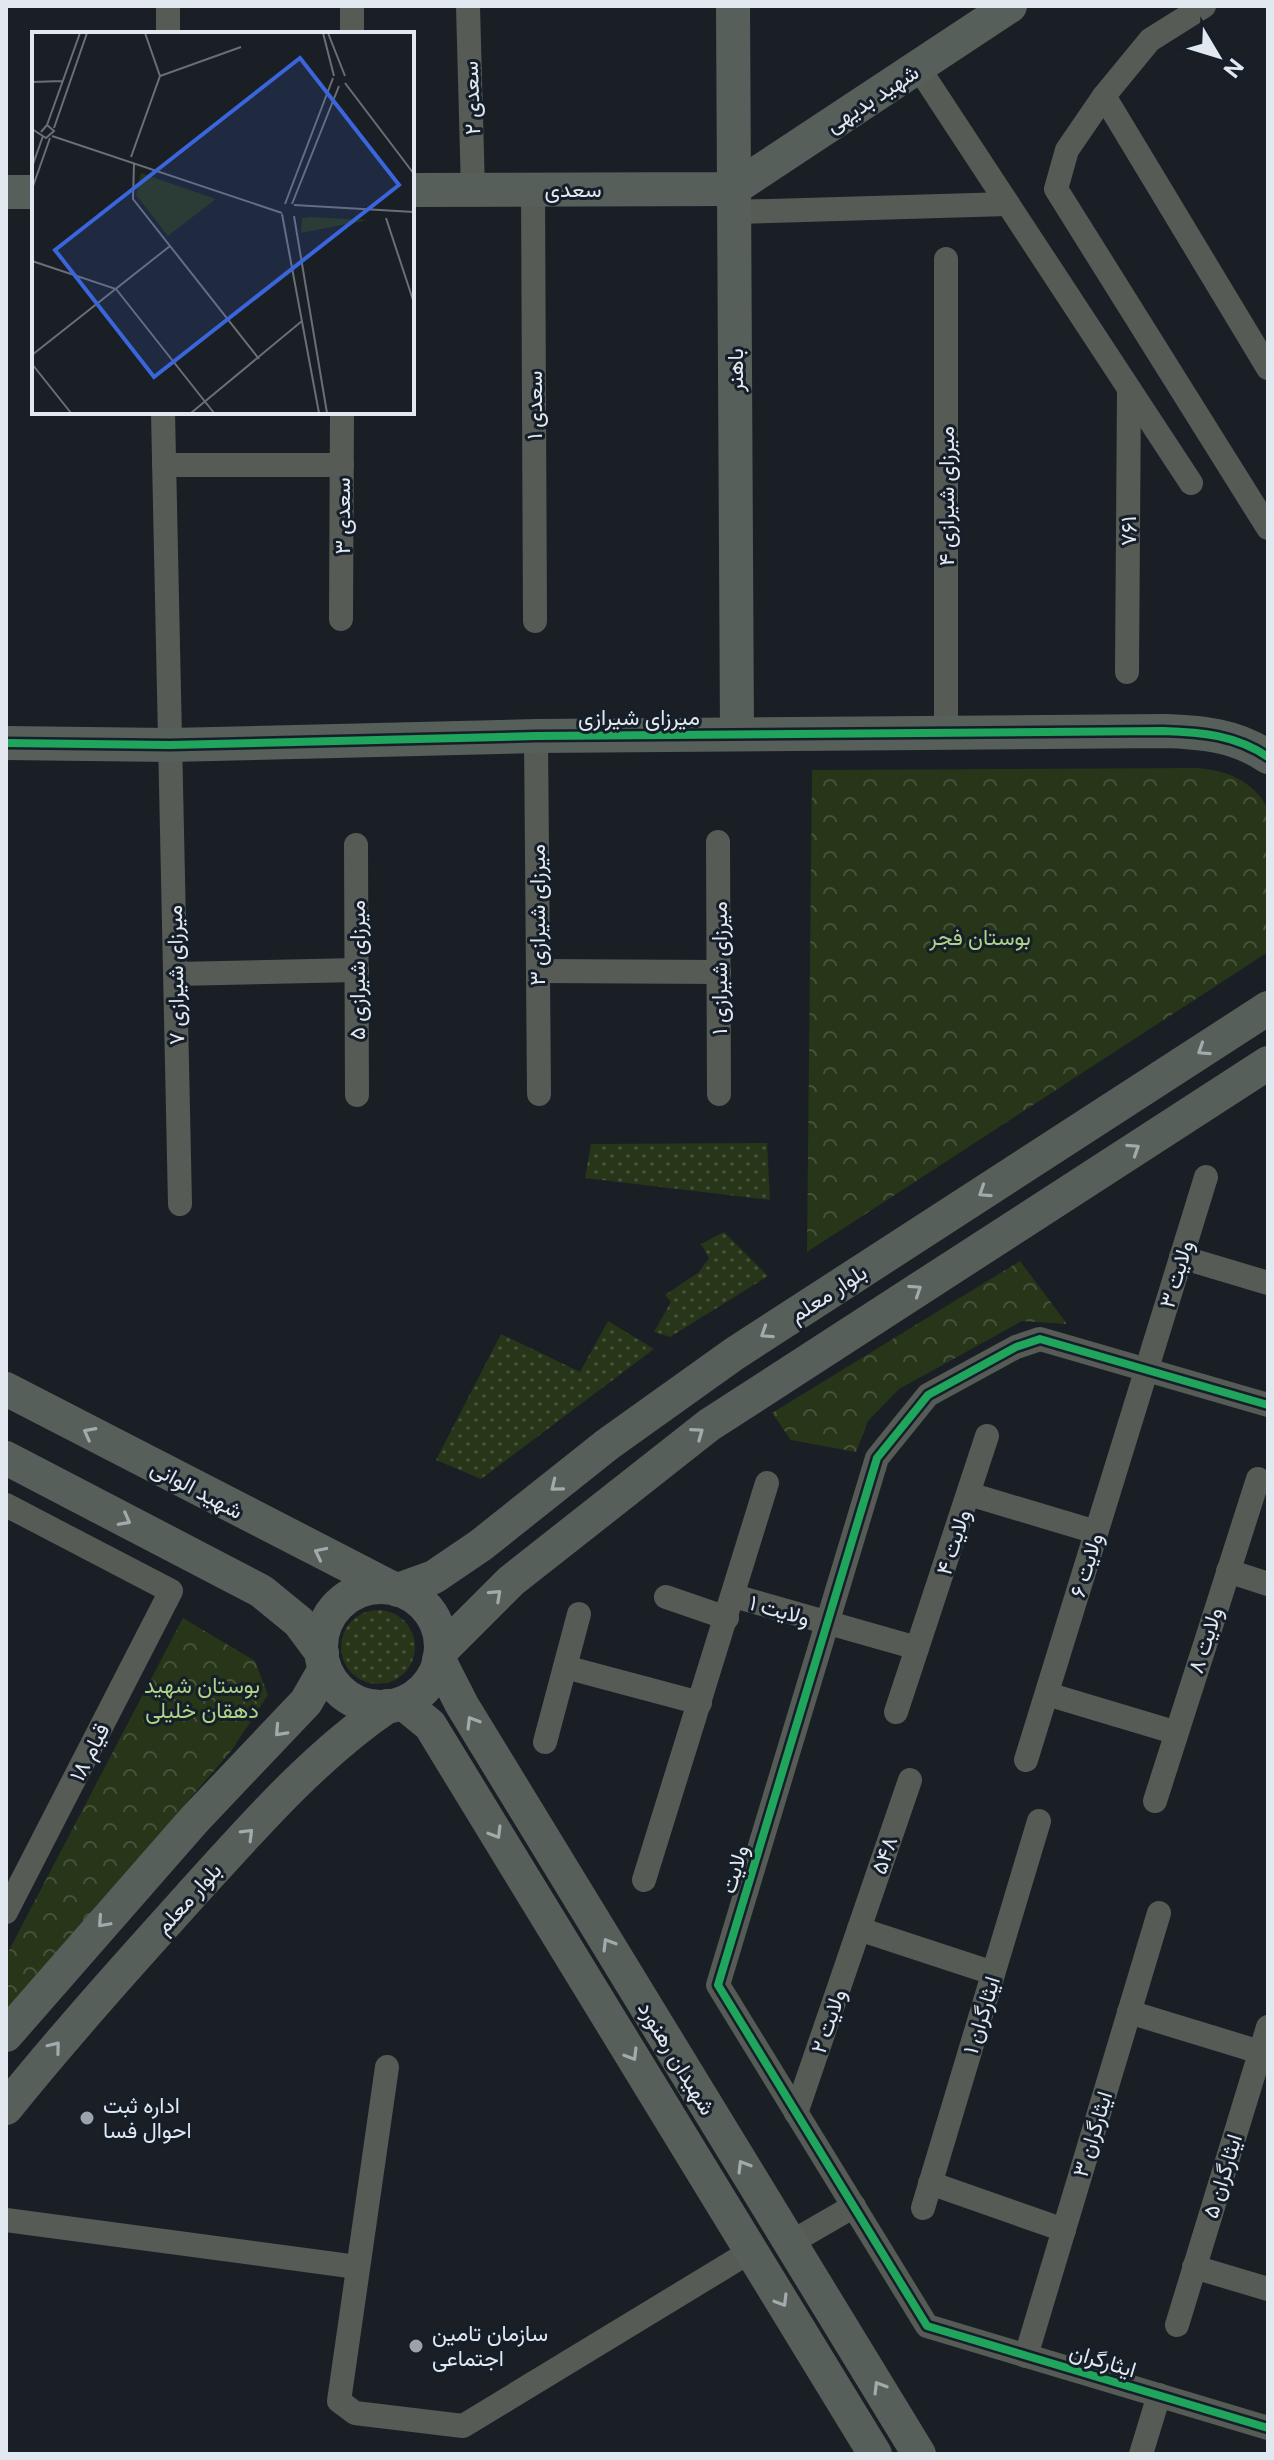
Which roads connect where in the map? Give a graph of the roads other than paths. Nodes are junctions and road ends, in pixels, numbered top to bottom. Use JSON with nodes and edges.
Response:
{"nodes":[{"id":1,"x":168,"y":6,"type":"edge"},
{"id":2,"x":352,"y":6,"type":"edge"},
{"id":3,"x":468,"y":6,"type":"edge"},
{"id":4,"x":733,"y":6,"type":"edge"},
{"id":5,"x":1010,"y":6,"type":"edge"},
{"id":6,"x":1204,"y":6,"type":"edge"},
{"id":7,"x":168,"y":32,"type":"edge"},
{"id":8,"x":352,"y":32,"type":"edge"},
{"id":9,"x":918,"y":67,"type":"junction"},
{"id":10,"x":1104,"y":96,"type":"junction"},
{"id":11,"x":533,"y":189,"type":"junction"},
{"id":12,"x":414,"y":190,"type":"edge"},
{"id":13,"x":473,"y":190,"type":"junction"},
{"id":14,"x":6,"y":192,"type":"edge"},
{"id":15,"x":32,"y":192,"type":"edge"},
{"id":16,"x":734,"y":200,"type":"junction"},
{"id":17,"x":1008,"y":204,"type":"junction"},
{"id":18,"x":946,"y":259,"type":"dead end"},
{"id":19,"x":1268,"y":368,"type":"edge"},
{"id":20,"x":1129,"y":390,"type":"junction"},
{"id":21,"x":163,"y":414,"type":"edge"},
{"id":22,"x":342,"y":414,"type":"edge"},
{"id":23,"x":164,"y":465,"type":"junction"},
{"id":24,"x":342,"y":465,"type":"junction"},
{"id":25,"x":1191,"y":483,"type":"dead end"},
{"id":26,"x":1268,"y":528,"type":"edge"},
{"id":27,"x":341,"y":619,"type":"dead end"},
{"id":28,"x":535,"y":621,"type":"dead end"},
{"id":29,"x":1127,"y":672,"type":"dead end"},
{"id":30,"x":946,"y":733,"type":"junction"},
{"id":31,"x":737,"y":734,"type":"junction"},
{"id":32,"x":536,"y":736,"type":"junction"},
{"id":33,"x":6,"y":743,"type":"edge"},
{"id":34,"x":170,"y":745,"type":"junction"},
{"id":35,"x":1268,"y":757,"type":"edge"},
{"id":36,"x":718,"y":842,"type":"dead end"},
{"id":37,"x":356,"y":845,"type":"dead end"},
{"id":38,"x":357,"y":970,"type":"junction"},
{"id":39,"x":538,"y":971,"type":"junction"},
{"id":40,"x":719,"y":972,"type":"junction"},
{"id":41,"x":175,"y":974,"type":"junction"},
{"id":42,"x":1268,"y":1008,"type":"edge"},
{"id":43,"x":1268,"y":1063,"type":"edge"},
{"id":44,"x":539,"y":1094,"type":"dead end"},
{"id":45,"x":719,"y":1094,"type":"dead end"},
{"id":46,"x":357,"y":1095,"type":"dead end"},
{"id":47,"x":1206,"y":1177,"type":"dead end"},
{"id":48,"x":180,"y":1204,"type":"dead end"},
{"id":49,"x":1181,"y":1257,"type":"junction"},
{"id":50,"x":1268,"y":1283,"type":"edge"},
{"id":51,"x":1146,"y":1370,"type":"junction"},
{"id":52,"x":6,"y":1389,"type":"edge"},
{"id":53,"x":1268,"y":1405,"type":"edge"},
{"id":54,"x":987,"y":1436,"type":"dead end"},
{"id":55,"x":6,"y":1458,"type":"edge"},
{"id":56,"x":1258,"y":1479,"type":"dead end"},
{"id":57,"x":767,"y":1483,"type":"dead end"},
{"id":58,"x":969,"y":1494,"type":"junction"},
{"id":59,"x":6,"y":1505,"type":"edge"},
{"id":60,"x":1096,"y":1532,"type":"junction"},
{"id":61,"x":1228,"y":1571,"type":"junction"},
{"id":62,"x":1268,"y":1584,"type":"edge"},
{"id":63,"x":394,"y":1588,"type":"junction"},
{"id":64,"x":666,"y":1597,"type":"dead end"},
{"id":65,"x":730,"y":1607,"type":"junction"},
{"id":66,"x":579,"y":1614,"type":"dead end"},
{"id":67,"x":826,"y":1623,"type":"junction"},
{"id":68,"x":917,"y":1648,"type":"junction"},
{"id":69,"x":440,"y":1655,"type":"junction"},
{"id":70,"x":324,"y":1661,"type":"junction"},
{"id":71,"x":565,"y":1667,"type":"junction"},
{"id":72,"x":1047,"y":1694,"type":"junction"},
{"id":73,"x":700,"y":1703,"type":"junction"},
{"id":74,"x":396,"y":1704,"type":"junction"},
{"id":75,"x":896,"y":1712,"type":"dead end"},
{"id":76,"x":1174,"y":1732,"type":"junction"},
{"id":77,"x":545,"y":1742,"type":"dead end"},
{"id":78,"x":1026,"y":1760,"type":"dead end"},
{"id":79,"x":910,"y":1780,"type":"dead end"},
{"id":80,"x":1155,"y":1801,"type":"dead end"},
{"id":81,"x":1039,"y":1821,"type":"dead end"},
{"id":82,"x":644,"y":1880,"type":"dead end"},
{"id":83,"x":6,"y":1912,"type":"edge"},
{"id":84,"x":1159,"y":1913,"type":"dead end"},
{"id":85,"x":859,"y":1929,"type":"junction"},
{"id":86,"x":993,"y":1973,"type":"junction"},
{"id":87,"x":1129,"y":2012,"type":"junction"},
{"id":88,"x":1268,"y":2027,"type":"edge"},
{"id":89,"x":6,"y":2035,"type":"edge"},
{"id":90,"x":1260,"y":2052,"type":"junction"},
{"id":91,"x":387,"y":2067,"type":"dead end"},
{"id":92,"x":6,"y":2108,"type":"edge"},
{"id":93,"x":796,"y":2113,"type":"junction"},
{"id":94,"x":930,"y":2183,"type":"junction"},
{"id":95,"x":854,"y":2206,"type":"junction"},
{"id":96,"x":923,"y":2208,"type":"dead end"},
{"id":97,"x":6,"y":2220,"type":"edge"},
{"id":98,"x":1064,"y":2230,"type":"junction"},
{"id":99,"x":790,"y":2243,"type":"junction"},
{"id":100,"x":751,"y":2251,"type":"junction"},
{"id":101,"x":357,"y":2267,"type":"junction"},
{"id":102,"x":1194,"y":2267,"type":"junction"},
{"id":103,"x":1268,"y":2289,"type":"edge"},
{"id":104,"x":1177,"y":2325,"type":"dead end"},
{"id":105,"x":927,"y":2326,"type":"joint"},
{"id":106,"x":1026,"y":2356,"type":"junction"},
{"id":107,"x":1159,"y":2395,"type":"junction"},
{"id":108,"x":1268,"y":2428,"type":"edge"},
{"id":109,"x":875,"y":2454,"type":"edge"},
{"id":110,"x":919,"y":2454,"type":"edge"},
{"id":111,"x":1141,"y":2454,"type":"edge"}],
"edges":[{"from":1,"to":7,"type":"street"},
{"from":2,"to":8,"type":"street"},
{"from":3,"to":13,"type":"street","name":"سعدی ۲"},
{"from":4,"to":16,"type":"street","name":"باهنر"},
{"from":5,"to":9,"type":"street","name":"شهید بدیهی"},
{"from":6,"to":10,"type":"street"},
{"from":9,"to":16,"type":"street","name":"شهید بدیهی"},
{"from":9,"to":17,"type":"street"},
{"from":10,"to":19,"type":"street"},
{"from":10,"to":26,"type":"street"},
{"from":11,"to":13,"type":"street","name":"سعدی"},
{"from":11,"to":16,"type":"street","name":"سعدی"},
{"from":11,"to":28,"type":"street","name":"سعدی ۱"},
{"from":12,"to":13,"type":"street","name":"سعدی"},
{"from":14,"to":15,"type":"street"},
{"from":16,"to":17,"type":"street"},
{"from":16,"to":31,"type":"street","name":"باهنر"},
{"from":17,"to":20,"type":"street"},
{"from":18,"to":30,"type":"street","name":"میرزای شیرازی ۴"},
{"from":20,"to":25,"type":"street"},
{"from":20,"to":29,"type":"street","name":"۷۶۱"},
{"from":21,"to":23,"type":"street","name":"میرزای شیرازی ۷"},
{"from":22,"to":24,"type":"street","name":"سعدی ۳"},
{"from":23,"to":24,"type":"street"},
{"from":23,"to":34,"type":"street","name":"میرزای شیرازی ۷"},
{"from":24,"to":27,"type":"street","name":"سعدی ۳"},
{"from":30,"to":31,"type":"street","name":"میرزای شیرازی"},
{"from":30,"to":35,"type":"street","name":"میرزای شیرازی"},
{"from":31,"to":32,"type":"street","name":"میرزای شیرازی"},
{"from":32,"to":34,"type":"street","name":"میرزای شیرازی"},
{"from":32,"to":39,"type":"street","name":"میرزای شیرازی ۳"},
{"from":33,"to":34,"type":"street","name":"میرزای شیرازی"},
{"from":34,"to":41,"type":"street","name":"میرزای شیرازی ۷"},
{"from":36,"to":40,"type":"street","name":"میرزای شیرازی ۱"},
{"from":37,"to":38,"type":"street","name":"میرزای شیرازی ۵"},
{"from":38,"to":41,"type":"street"},
{"from":38,"to":46,"type":"street","name":"میرزای شیرازی ۵"},
{"from":39,"to":40,"type":"street"},
{"from":39,"to":44,"type":"street","name":"میرزای شیرازی ۳"},
{"from":40,"to":45,"type":"street","name":"میرزای شیرازی ۱"},
{"from":41,"to":48,"type":"street","name":"میرزای شیرازی ۷"},
{"from":42,"to":63,"type":"street","name":"بلوار معلم","one_way":true},
{"from":69,"to":43,"type":"street","name":"بلوار معلم","one_way":true},
{"from":47,"to":49,"type":"street","name":"ولایت ۳"},
{"from":49,"to":50,"type":"street"},
{"from":49,"to":51,"type":"street","name":"ولایت ۳"},
{"from":51,"to":53,"type":"street"},
{"from":51,"to":60,"type":"street","name":"ولایت ۶"},
{"from":51,"to":67,"type":"street","name":"ولایت"},
{"from":63,"to":52,"type":"street","name":"شهید الوانی","one_way":true},
{"from":54,"to":58,"type":"street","name":"ولایت ۴"},
{"from":55,"to":70,"type":"street","one_way":true},
{"from":56,"to":61,"type":"street","name":"ولایت ۸"},
{"from":57,"to":65,"type":"street"},
{"from":58,"to":60,"type":"street"},
{"from":58,"to":68,"type":"street","name":"ولایت ۴"},
{"from":59,"to":83,"type":"street","name":"قیام ۱۸"},
{"from":60,"to":72,"type":"street","name":"ولایت ۶"},
{"from":61,"to":62,"type":"street"},
{"from":61,"to":76,"type":"street","name":"ولایت ۸"},
{"from":63,"to":69,"type":"street"},
{"from":63,"to":70,"type":"street"},
{"from":64,"to":65,"type":"street","name":"ولایت ۱"},
{"from":65,"to":67,"type":"street","name":"ولایت ۱"},
{"from":65,"to":73,"type":"street"},
{"from":66,"to":71,"type":"street"},
{"from":67,"to":68,"type":"street"},
{"from":67,"to":93,"type":"street","name":"ولایت"},
{"from":68,"to":75,"type":"street","name":"ولایت ۴"},
{"from":69,"to":74,"type":"street"},
{"from":99,"to":69,"type":"street","name":"شهیدان رهنورد","one_way":true},
{"from":70,"to":74,"type":"street"},
{"from":70,"to":89,"type":"street","one_way":true},
{"from":71,"to":73,"type":"street"},
{"from":71,"to":77,"type":"street"},
{"from":72,"to":76,"type":"street"},
{"from":72,"to":78,"type":"street","name":"ولایت ۶"},
{"from":73,"to":82,"type":"street"},
{"from":92,"to":74,"type":"street","name":"بلوار معلم","one_way":true},
{"from":74,"to":100,"type":"street","name":"شهیدان رهنورد","one_way":true},
{"from":76,"to":80,"type":"street","name":"ولایت ۸"},
{"from":79,"to":85,"type":"street","name":"۵۴۸"},
{"from":81,"to":86,"type":"street","name":"ایثارگران ۱"},
{"from":84,"to":87,"type":"street","name":"ایثارگران ۳"},
{"from":85,"to":86,"type":"street"},
{"from":85,"to":93,"type":"street","name":"ولایت ۲"},
{"from":86,"to":94,"type":"street","name":"ایثارگران ۱"},
{"from":87,"to":90,"type":"street"},
{"from":87,"to":98,"type":"street","name":"ایثارگران ۳"},
{"from":88,"to":90,"type":"street","name":"ایثارگران ۵"},
{"from":90,"to":102,"type":"street","name":"ایثارگران ۵"},
{"from":91,"to":101,"type":"street"},
{"from":93,"to":95,"type":"street","name":"ولایت"},
{"from":94,"to":96,"type":"street","name":"ایثارگران ۱"},
{"from":94,"to":98,"type":"street"},
{"from":95,"to":99,"type":"street"},
{"from":95,"to":105,"type":"street","name":"ولایت"},
{"from":97,"to":101,"type":"street"},
{"from":98,"to":106,"type":"street","name":"ایثارگران ۳"},
{"from":110,"to":99,"type":"street","name":"شهیدان رهنورد","one_way":true},
{"from":100,"to":101,"type":"street"},
{"from":100,"to":109,"type":"street","name":"شهیدان رهنورد","one_way":true},
{"from":102,"to":103,"type":"street"},
{"from":102,"to":104,"type":"street","name":"ایثارگران ۵"},
{"from":105,"to":106,"type":"street","name":"ایثارگران"},
{"from":106,"to":107,"type":"street","name":"ایثارگران"},
{"from":107,"to":108,"type":"street","name":"ایثارگران"},
{"from":107,"to":111,"type":"street"}]}
